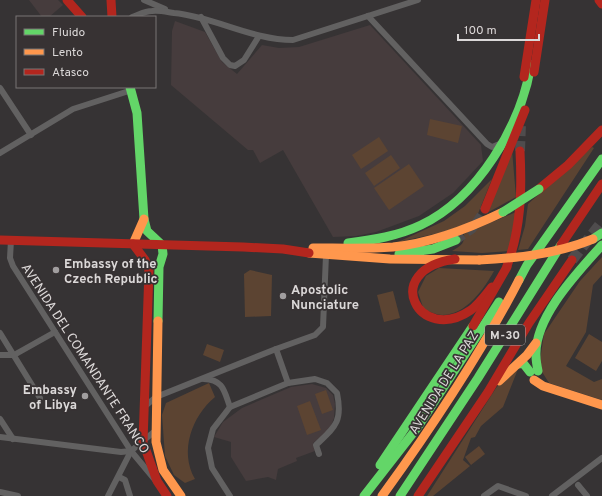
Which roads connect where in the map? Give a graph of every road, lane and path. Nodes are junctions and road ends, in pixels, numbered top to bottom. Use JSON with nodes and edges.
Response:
{"nodes":[{"id":1,"x":67,"y":0,"type":"edge"},
{"id":2,"x":111,"y":0,"type":"edge"},
{"id":3,"x":144,"y":0,"type":"edge"},
{"id":4,"x":418,"y":0,"type":"edge"},
{"id":5,"x":536,"y":0,"type":"edge"},
{"id":6,"x":540,"y":0,"type":"edge"},
{"id":7,"x":545,"y":0,"type":"edge"},
{"id":8,"x":599,"y":0,"type":"edge"},
{"id":9,"x":602,"y":4,"type":"edge"},
{"id":10,"x":178,"y":13,"type":"junction"},
{"id":11,"x":151,"y":14,"type":"edge"},
{"id":12,"x":81,"y":16,"type":"edge"},
{"id":13,"x":112,"y":16,"type":"edge"},
{"id":14,"x":138,"y":16,"type":"edge"},
{"id":15,"x":368,"y":16,"type":"junction"},
{"id":16,"x":201,"y":17,"type":"junction"},
{"id":17,"x":259,"y":36,"type":"junction"},
{"id":18,"x":524,"y":77,"type":"dead end"},
{"id":19,"x":0,"y":88,"type":"edge"},
{"id":20,"x":131,"y":89,"type":"edge"},
{"id":21,"x":602,"y":130,"type":"edge"},
{"id":22,"x":31,"y":135,"type":"junction"},
{"id":23,"x":502,"y":144,"type":"junction"},
{"id":24,"x":519,"y":151,"type":"tunnel mouth"},
{"id":25,"x":0,"y":153,"type":"edge"},
{"id":26,"x":602,"y":159,"type":"edge"},
{"id":27,"x":602,"y":184,"type":"edge"},
{"id":28,"x":485,"y":209,"type":"tunnel mouth"},
{"id":29,"x":144,"y":230,"type":"junction"},
{"id":30,"x":602,"y":233,"type":"edge"},
{"id":31,"x":0,"y":240,"type":"edge"},
{"id":32,"x":11,"y":240,"type":"junction"},
{"id":33,"x":456,"y":240,"type":"tunnel mouth"},
{"id":34,"x":133,"y":244,"type":"junction"},
{"id":35,"x":162,"y":245,"type":"junction"},
{"id":36,"x":602,"y":245,"type":"edge"},
{"id":37,"x":314,"y":248,"type":"junction"},
{"id":38,"x":283,"y":249,"type":"junction"},
{"id":39,"x":326,"y":255,"type":"junction"},
{"id":40,"x":358,"y":256,"type":"junction"},
{"id":41,"x":160,"y":259,"type":"junction"},
{"id":42,"x":455,"y":259,"type":"junction"},
{"id":43,"x":145,"y":260,"type":"junction"},
{"id":44,"x":572,"y":260,"type":"tunnel mouth"},
{"id":45,"x":527,"y":265,"type":"junction"},
{"id":46,"x":507,"y":267,"type":"junction"},
{"id":47,"x":543,"y":323,"type":"junction"},
{"id":48,"x":55,"y":332,"type":"junction"},
{"id":49,"x":0,"y":333,"type":"edge"},
{"id":50,"x":536,"y":343,"type":"junction"},
{"id":51,"x":276,"y":349,"type":"junction"},
{"id":52,"x":530,"y":352,"type":"junction"},
{"id":53,"x":0,"y":355,"type":"edge"},
{"id":54,"x":14,"y":355,"type":"junction"},
{"id":55,"x":518,"y":364,"type":"junction"},
{"id":56,"x":228,"y":368,"type":"junction"},
{"id":57,"x":534,"y":374,"type":"junction"},
{"id":58,"x":202,"y":379,"type":"junction"},
{"id":59,"x":288,"y":383,"type":"junction"},
{"id":60,"x":221,"y":384,"type":"junction"},
{"id":61,"x":488,"y":392,"type":"junction"},
{"id":62,"x":156,"y":397,"type":"junction"},
{"id":63,"x":40,"y":398,"type":"dead end"},
{"id":64,"x":602,"y":405,"type":"edge"},
{"id":65,"x":144,"y":407,"type":"junction"},
{"id":66,"x":230,"y":407,"type":"junction"},
{"id":67,"x":0,"y":419,"type":"edge"},
{"id":68,"x":155,"y":431,"type":"junction"},
{"id":69,"x":0,"y":437,"type":"edge"},
{"id":70,"x":13,"y":438,"type":"junction"},
{"id":71,"x":143,"y":442,"type":"junction"},
{"id":72,"x":131,"y":451,"type":"junction"},
{"id":73,"x":319,"y":454,"type":"dead end"},
{"id":74,"x":602,"y":458,"type":"edge"},
{"id":75,"x":119,"y":477,"type":"junction"},
{"id":76,"x":156,"y":481,"type":"junction"},
{"id":77,"x":578,"y":484,"type":"dead end"},
{"id":78,"x":0,"y":492,"type":"edge"},
{"id":79,"x":18,"y":496,"type":"edge"},
{"id":80,"x":108,"y":496,"type":"edge"},
{"id":81,"x":130,"y":496,"type":"edge"},
{"id":82,"x":167,"y":496,"type":"edge"},
{"id":83,"x":182,"y":496,"type":"edge"},
{"id":84,"x":230,"y":496,"type":"edge"},
{"id":85,"x":360,"y":496,"type":"edge"},
{"id":86,"x":364,"y":496,"type":"edge"},
{"id":87,"x":382,"y":496,"type":"edge"},
{"id":88,"x":401,"y":496,"type":"edge"},
{"id":89,"x":418,"y":496,"type":"edge"},
{"id":90,"x":484,"y":496,"type":"edge"},
{"id":91,"x":526,"y":496,"type":"edge"},
{"id":92,"x":552,"y":496,"type":"edge"},
{"id":93,"x":587,"y":496,"type":"edge"}],
"edges":[{"from":1,"to":12,"type":"main road"},
{"from":2,"to":13,"type":"main road"},
{"from":3,"to":10,"type":"street"},
{"from":4,"to":15,"type":"street"},
{"from":5,"to":18,"type":"main road"},
{"from":6,"to":23,"type":"main road"},
{"from":7,"to":28,"type":"main road"},
{"from":8,"to":9,"type":"main road"},
{"from":10,"to":11,"type":"street"},
{"from":10,"to":16,"type":"street"},
{"from":11,"to":14,"type":"street"},
{"from":15,"to":17,"type":"street"},
{"from":15,"to":23,"type":"street"},
{"from":16,"to":17,"type":"street"},
{"from":16,"to":17,"type":"street"},
{"from":19,"to":22,"type":"street"},
{"from":20,"to":22,"type":"street"},
{"from":20,"to":29,"type":"main road"},
{"from":21,"to":37,"type":"main road","bridge":true},
{"from":22,"to":25,"type":"street"},
{"from":23,"to":37,"type":"main road"},
{"from":24,"to":46,"type":"main road"},
{"from":26,"to":45,"type":"main road","name":"AVENIDA DE LA PAZ","number":"M-30"},
{"from":27,"to":88,"type":"main road","name":"AVENIDA DE LA PAZ","number":"M-30"},
{"from":29,"to":34,"type":"main road"},
{"from":29,"to":35,"type":"main road"},
{"from":30,"to":42,"type":"main road","bridge":true},
{"from":31,"to":32,"type":"main road"},
{"from":32,"to":34,"type":"main road"},
{"from":32,"to":48,"type":"street","name":"AVENIDA DEL COMANDANTE FRANCO"},
{"from":33,"to":40,"type":"main road"},
{"from":34,"to":35,"type":"main road"},
{"from":34,"to":43,"type":"main road"},
{"from":35,"to":38,"type":"main road"},
{"from":35,"to":41,"type":"main road"},
{"from":36,"to":47,"type":"main road"},
{"from":37,"to":38,"type":"main road"},
{"from":38,"to":39,"type":"main road"},
{"from":39,"to":40,"type":"main road"},
{"from":39,"to":51,"type":"street"},
{"from":40,"to":42,"type":"main road"},
{"from":41,"to":43,"type":"main road"},
{"from":41,"to":62,"type":"main road"},
{"from":42,"to":46,"type":"main road"},
{"from":43,"to":65,"type":"main road"},
{"from":44,"to":61,"type":"main road","number":"M-30"},
{"from":45,"to":86,"type":"main road","number":"M-30"},
{"from":45,"to":87,"type":"main road","name":"AVENIDA DE LA PAZ","number":"M-30"},
{"from":46,"to":85,"type":"main road"},
{"from":47,"to":50,"type":"main road"},
{"from":47,"to":52,"type":"main road"},
{"from":48,"to":54,"type":"street"},
{"from":48,"to":72,"type":"street","name":"AVENIDA DEL COMANDANTE FRANCO"},
{"from":49,"to":54,"type":"street"},
{"from":50,"to":52,"type":"main road"},
{"from":50,"to":57,"type":"main road"},
{"from":51,"to":56,"type":"street"},
{"from":51,"to":59,"type":"street"},
{"from":52,"to":55,"type":"main road"},
{"from":52,"to":57,"type":"main road"},
{"from":53,"to":54,"type":"street"},
{"from":54,"to":63,"type":"street"},
{"from":55,"to":57,"type":"main road"},
{"from":55,"to":61,"type":"main road"},
{"from":56,"to":58,"type":"street"},
{"from":56,"to":60,"type":"street"},
{"from":57,"to":64,"type":"main road"},
{"from":58,"to":60,"type":"street"},
{"from":58,"to":62,"type":"street"},
{"from":59,"to":66,"type":"street"},
{"from":59,"to":73,"type":"street"},
{"from":60,"to":66,"type":"street"},
{"from":61,"to":89,"type":"main road","number":"M-30"},
{"from":62,"to":65,"type":"street"},
{"from":62,"to":68,"type":"main road"},
{"from":65,"to":71,"type":"main road"},
{"from":66,"to":84,"type":"street"},
{"from":67,"to":70,"type":"street"},
{"from":68,"to":71,"type":"street"},
{"from":68,"to":83,"type":"main road"},
{"from":69,"to":70,"type":"street"},
{"from":70,"to":72,"type":"street"},
{"from":71,"to":72,"type":"street"},
{"from":71,"to":76,"type":"main road"},
{"from":72,"to":75,"type":"street"},
{"from":72,"to":76,"type":"street","name":"AVENIDA DEL COMANDANTE FRANCO"},
{"from":74,"to":92,"type":"street"},
{"from":75,"to":80,"type":"street"},
{"from":75,"to":81,"type":"street"},
{"from":76,"to":82,"type":"main road"},
{"from":77,"to":93,"type":"street"},
{"from":78,"to":79,"type":"street"},
{"from":90,"to":91,"type":"street"}]}
